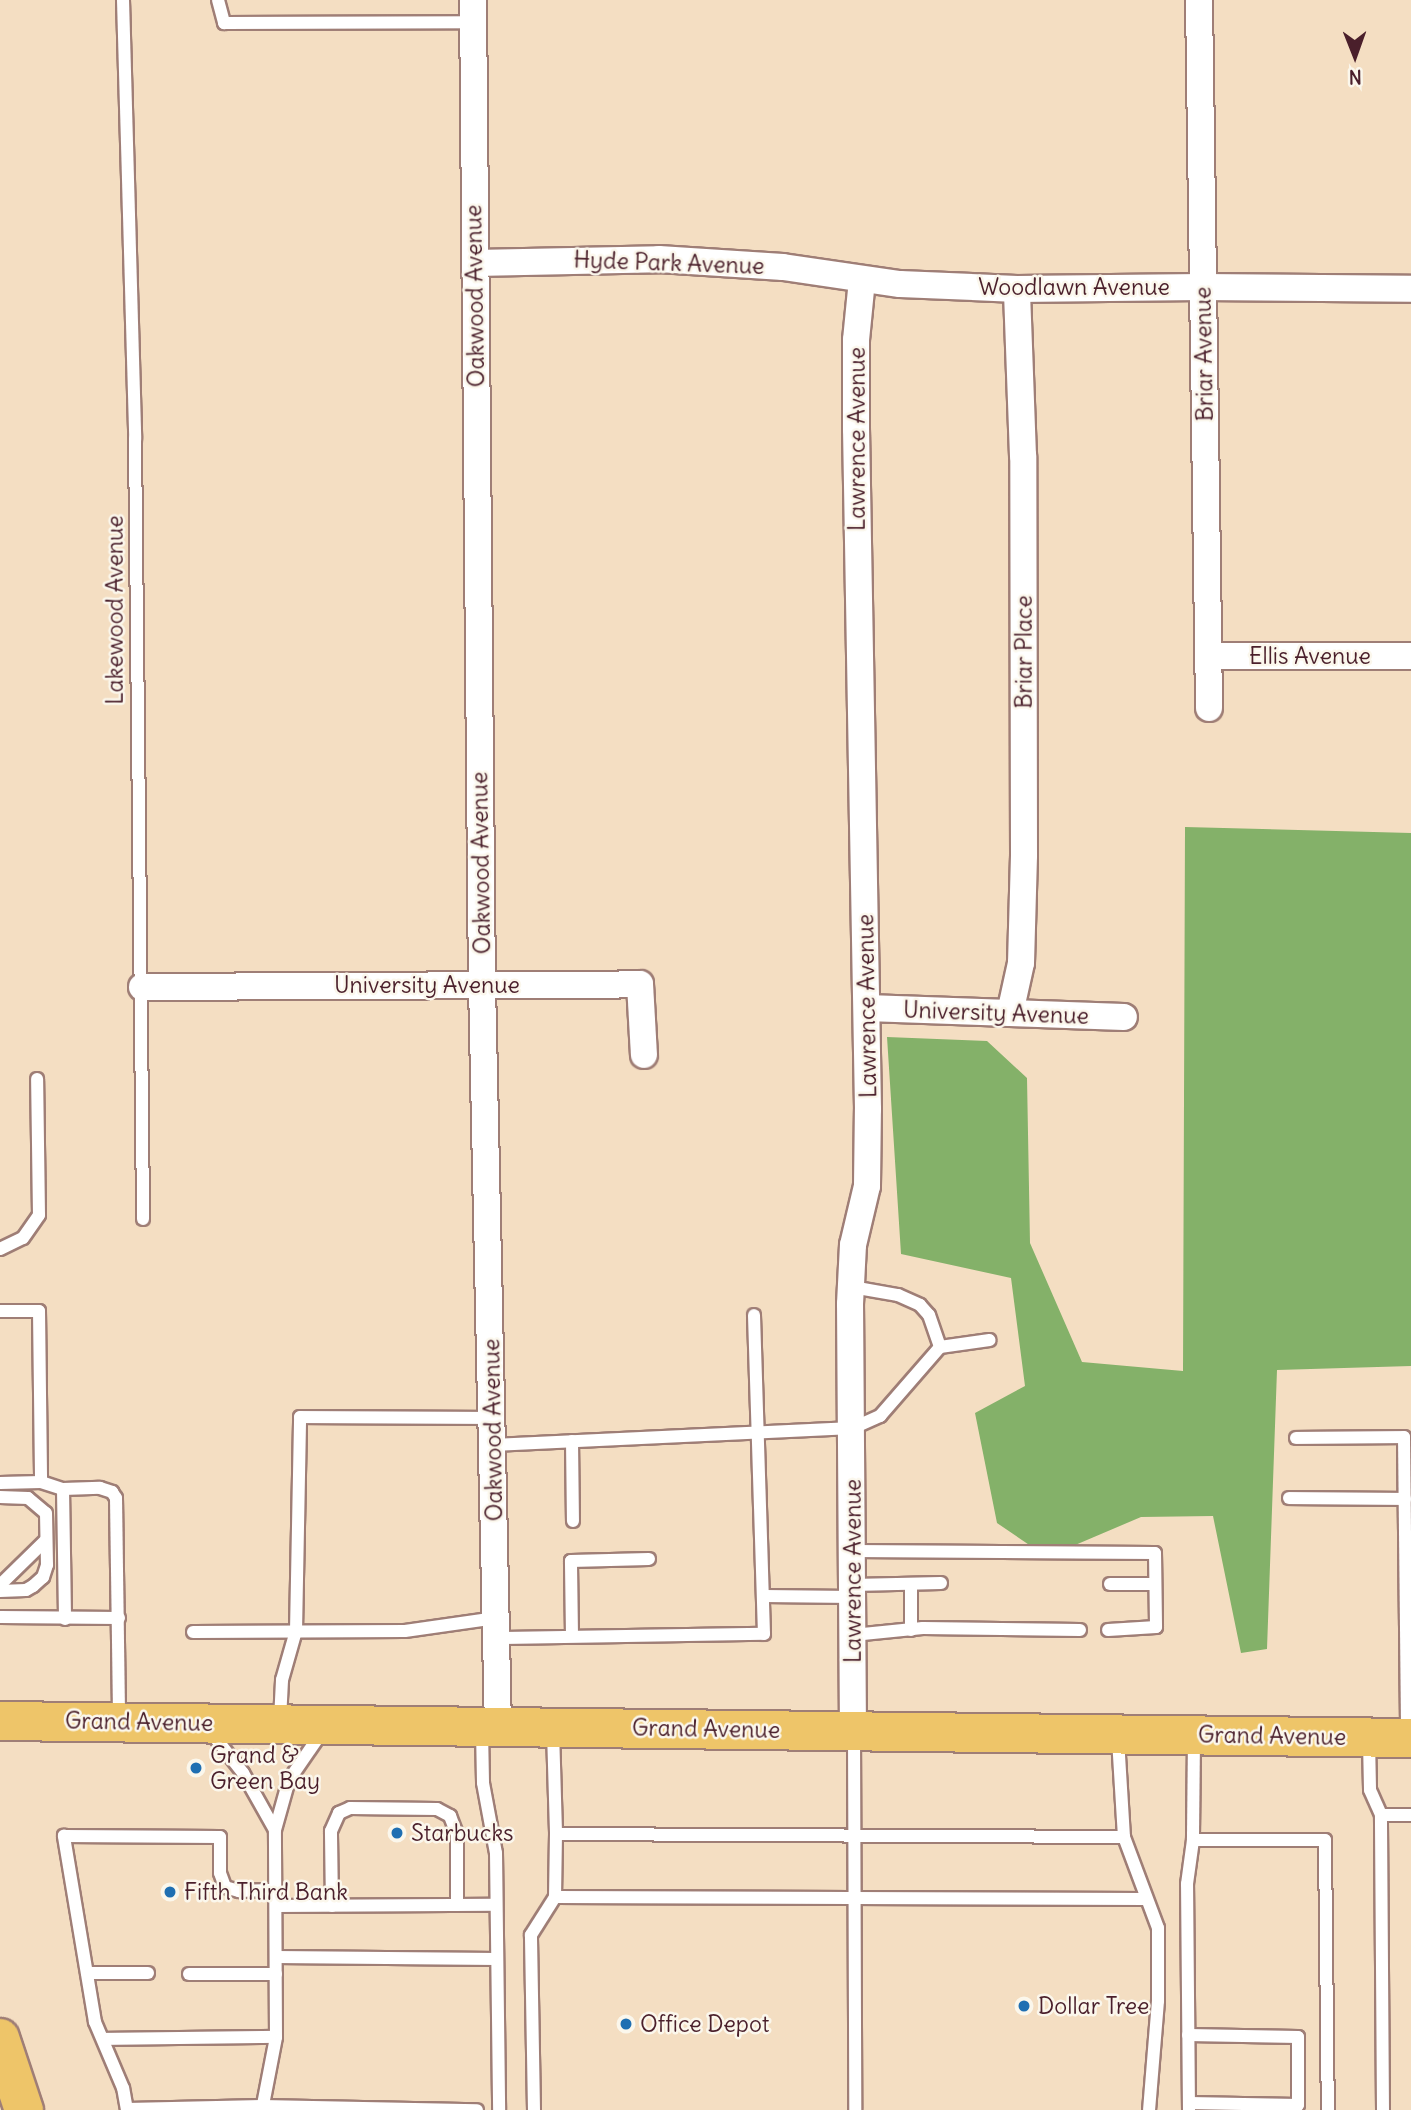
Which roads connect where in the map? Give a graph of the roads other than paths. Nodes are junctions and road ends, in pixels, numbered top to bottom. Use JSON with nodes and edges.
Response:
{"nodes":[{"id":1,"x":123,"y":0,"type":"edge"},
{"id":2,"x":218,"y":0,"type":"edge"},
{"id":3,"x":1199,"y":0,"type":"edge"},
{"id":4,"x":473,"y":11,"type":"edge"},
{"id":5,"x":475,"y":263,"type":"junction"},
{"id":6,"x":862,"y":280,"type":"junction"},
{"id":7,"x":1202,"y":287,"type":"junction"},
{"id":8,"x":1017,"y":289,"type":"junction"},
{"id":9,"x":1411,"y":289,"type":"edge"},
{"id":10,"x":1209,"y":656,"type":"junction"},
{"id":11,"x":1411,"y":656,"type":"edge"},
{"id":12,"x":1209,"y":708,"type":"dead end"},
{"id":13,"x":482,"y":984,"type":"junction"},
{"id":14,"x":142,"y":987,"type":"junction"},
{"id":15,"x":867,"y":1008,"type":"junction"},
{"id":16,"x":1010,"y":1013,"type":"junction"},
{"id":17,"x":1124,"y":1017,"type":"dead end"},
{"id":18,"x":644,"y":1055,"type":"dead end"},
{"id":19,"x":37,"y":1079,"type":"dead end"},
{"id":20,"x":143,"y":1219,"type":"dead end"},
{"id":21,"x":0,"y":1249,"type":"edge"},
{"id":22,"x":852,"y":1287,"type":"junction"},
{"id":23,"x":0,"y":1311,"type":"edge"},
{"id":24,"x":754,"y":1315,"type":"dead end"},
{"id":25,"x":990,"y":1340,"type":"dead end"},
{"id":26,"x":940,"y":1347,"type":"junction"},
{"id":27,"x":493,"y":1418,"type":"junction"},
{"id":28,"x":853,"y":1428,"type":"junction"},
{"id":29,"x":757,"y":1433,"type":"junction"},
{"id":30,"x":1296,"y":1438,"type":"dead end"},
{"id":31,"x":572,"y":1441,"type":"junction"},
{"id":32,"x":494,"y":1444,"type":"junction"},
{"id":33,"x":41,"y":1482,"type":"junction"},
{"id":34,"x":0,"y":1483,"type":"edge"},
{"id":35,"x":63,"y":1489,"type":"junction"},
{"id":36,"x":0,"y":1497,"type":"edge"},
{"id":37,"x":1289,"y":1498,"type":"dead end"},
{"id":38,"x":1405,"y":1499,"type":"junction"},
{"id":39,"x":573,"y":1521,"type":"dead end"},
{"id":40,"x":46,"y":1540,"type":"junction"},
{"id":41,"x":853,"y":1551,"type":"junction"},
{"id":42,"x":649,"y":1559,"type":"dead end"},
{"id":43,"x":941,"y":1583,"type":"dead end"},
{"id":44,"x":911,"y":1584,"type":"junction"},
{"id":45,"x":1110,"y":1584,"type":"dead end"},
{"id":46,"x":1155,"y":1584,"type":"junction"},
{"id":47,"x":0,"y":1585,"type":"edge"},
{"id":48,"x":0,"y":1591,"type":"edge"},
{"id":49,"x":853,"y":1591,"type":"junction"},
{"id":50,"x":764,"y":1596,"type":"junction"},
{"id":51,"x":0,"y":1617,"type":"edge"},
{"id":52,"x":119,"y":1618,"type":"junction"},
{"id":53,"x":65,"y":1619,"type":"junction"},
{"id":54,"x":496,"y":1628,"type":"junction"},
{"id":55,"x":911,"y":1630,"type":"junction"},
{"id":56,"x":1080,"y":1630,"type":"dead end"},
{"id":57,"x":1108,"y":1630,"type":"dead end"},
{"id":58,"x":296,"y":1631,"type":"junction"},
{"id":59,"x":193,"y":1632,"type":"dead end"},
{"id":60,"x":853,"y":1635,"type":"junction"},
{"id":61,"x":572,"y":1636,"type":"junction"},
{"id":62,"x":0,"y":1721,"type":"edge"},
{"id":63,"x":119,"y":1722,"type":"junction"},
{"id":64,"x":203,"y":1723,"type":"junction"},
{"id":65,"x":280,"y":1724,"type":"junction"},
{"id":66,"x":327,"y":1724,"type":"junction"},
{"id":67,"x":490,"y":1727,"type":"junction"},
{"id":68,"x":553,"y":1727,"type":"junction"},
{"id":69,"x":853,"y":1731,"type":"junction"},
{"id":70,"x":1118,"y":1735,"type":"junction"},
{"id":71,"x":1194,"y":1735,"type":"junction"},
{"id":72,"x":1369,"y":1738,"type":"junction"},
{"id":73,"x":1409,"y":1738,"type":"edge"},
{"id":74,"x":1381,"y":1815,"type":"junction"},
{"id":75,"x":1411,"y":1815,"type":"edge"},
{"id":76,"x":275,"y":1830,"type":"junction"},
{"id":77,"x":556,"y":1834,"type":"junction"},
{"id":78,"x":854,"y":1834,"type":"junction"},
{"id":79,"x":1124,"y":1837,"type":"junction"},
{"id":80,"x":1193,"y":1840,"type":"junction"},
{"id":81,"x":276,"y":1890,"type":"junction"},
{"id":82,"x":855,"y":1896,"type":"junction"},
{"id":83,"x":555,"y":1897,"type":"junction"},
{"id":84,"x":1146,"y":1899,"type":"junction"},
{"id":85,"x":457,"y":1905,"type":"junction"},
{"id":86,"x":496,"y":1905,"type":"junction"},
{"id":87,"x":276,"y":1906,"type":"junction"},
{"id":88,"x":332,"y":1906,"type":"junction"},
{"id":89,"x":276,"y":1957,"type":"junction"},
{"id":90,"x":498,"y":1959,"type":"junction"},
{"id":91,"x":87,"y":1973,"type":"junction"},
{"id":92,"x":148,"y":1973,"type":"dead end"},
{"id":93,"x":189,"y":1974,"type":"dead end"},
{"id":94,"x":276,"y":1974,"type":"junction"},
{"id":95,"x":1188,"y":2035,"type":"junction"},
{"id":96,"x":276,"y":2037,"type":"junction"},
{"id":97,"x":103,"y":2039,"type":"junction"},
{"id":98,"x":4,"y":2061,"type":"edge"},
{"id":99,"x":1189,"y":2106,"type":"edge"},
{"id":100,"x":262,"y":2108,"type":"edge"},
{"id":101,"x":127,"y":2109,"type":"edge"},
{"id":102,"x":24,"y":2110,"type":"edge"},
{"id":103,"x":447,"y":2110,"type":"edge"},
{"id":104,"x":477,"y":2110,"type":"edge"},
{"id":105,"x":499,"y":2110,"type":"edge"},
{"id":106,"x":534,"y":2110,"type":"edge"},
{"id":107,"x":855,"y":2110,"type":"edge"},
{"id":108,"x":1149,"y":2110,"type":"edge"},
{"id":109,"x":1328,"y":2110,"type":"edge"},
{"id":110,"x":1383,"y":2110,"type":"edge"}],
"edges":[{"from":1,"to":14,"type":"lane","name":"Lakewood Avenue"},
{"from":2,"to":4,"type":"lane"},
{"from":3,"to":7,"type":"street","name":"Briar Avenue"},
{"from":4,"to":5,"type":"street","name":"Oakwood Avenue"},
{"from":5,"to":6,"type":"street","name":"Hyde Park Avenue"},
{"from":5,"to":13,"type":"street","name":"Oakwood Avenue"},
{"from":6,"to":8,"type":"street","name":"Woodlawn Avenue"},
{"from":6,"to":15,"type":"street","name":"Lawrence Avenue"},
{"from":7,"to":8,"type":"street","name":"Woodlawn Avenue"},
{"from":7,"to":9,"type":"street","name":"Woodlawn Avenue"},
{"from":7,"to":10,"type":"street","name":"Briar Avenue"},
{"from":8,"to":16,"type":"street","name":"Briar Place"},
{"from":10,"to":11,"type":"street","name":"Ellis Avenue"},
{"from":10,"to":12,"type":"street","name":"Briar Avenue"},
{"from":13,"to":14,"type":"street","name":"University Avenue"},
{"from":13,"to":18,"type":"street","name":"University Avenue"},
{"from":13,"to":27,"type":"street","name":"Oakwood Avenue"},
{"from":14,"to":20,"type":"lane","name":"Lakewood Avenue"},
{"from":15,"to":16,"type":"street","name":"University Avenue"},
{"from":15,"to":22,"type":"street","name":"Lawrence Avenue"},
{"from":16,"to":17,"type":"street","name":"University Avenue"},
{"from":19,"to":21,"type":"lane"},
{"from":22,"to":26,"type":"lane"},
{"from":22,"to":28,"type":"street","name":"Lawrence Avenue"},
{"from":23,"to":33,"type":"lane"},
{"from":24,"to":29,"type":"lane"},
{"from":25,"to":26,"type":"lane"},
{"from":26,"to":28,"type":"lane"},
{"from":27,"to":32,"type":"street","name":"Oakwood Avenue"},
{"from":27,"to":58,"type":"lane"},
{"from":28,"to":29,"type":"lane"},
{"from":28,"to":41,"type":"street","name":"Lawrence Avenue"},
{"from":29,"to":31,"type":"lane"},
{"from":29,"to":50,"type":"lane"},
{"from":30,"to":38,"type":"lane"},
{"from":31,"to":32,"type":"lane"},
{"from":31,"to":39,"type":"lane"},
{"from":32,"to":54,"type":"street","name":"Oakwood Avenue"},
{"from":33,"to":34,"type":"lane"},
{"from":33,"to":35,"type":"lane"},
{"from":35,"to":52,"type":"lane"},
{"from":35,"to":53,"type":"lane"},
{"from":36,"to":40,"type":"lane"},
{"from":37,"to":38,"type":"lane"},
{"from":38,"to":73,"type":"lane"},
{"from":40,"to":47,"type":"lane"},
{"from":40,"to":48,"type":"lane"},
{"from":41,"to":46,"type":"lane"},
{"from":41,"to":49,"type":"street","name":"Lawrence Avenue"},
{"from":42,"to":61,"type":"lane"},
{"from":43,"to":44,"type":"lane"},
{"from":44,"to":49,"type":"lane"},
{"from":44,"to":55,"type":"lane"},
{"from":45,"to":46,"type":"lane"},
{"from":46,"to":57,"type":"lane"},
{"from":49,"to":50,"type":"lane"},
{"from":49,"to":60,"type":"street","name":"Lawrence Avenue"},
{"from":50,"to":61,"type":"lane"},
{"from":51,"to":53,"type":"lane"},
{"from":52,"to":53,"type":"lane"},
{"from":52,"to":63,"type":"lane"},
{"from":54,"to":58,"type":"lane"},
{"from":54,"to":61,"type":"lane"},
{"from":54,"to":67,"type":"street","name":"Oakwood Avenue"},
{"from":55,"to":56,"type":"lane"},
{"from":55,"to":60,"type":"lane"},
{"from":58,"to":59,"type":"lane"},
{"from":58,"to":65,"type":"lane"},
{"from":60,"to":69,"type":"street","name":"Lawrence Avenue"},
{"from":62,"to":63,"type":"main road","name":"Grand Avenue"},
{"from":63,"to":64,"type":"main road","name":"Grand Avenue"},
{"from":64,"to":65,"type":"main road","name":"Grand Avenue"},
{"from":64,"to":76,"type":"lane"},
{"from":65,"to":66,"type":"main road","name":"Grand Avenue"},
{"from":66,"to":67,"type":"main road","name":"Grand Avenue"},
{"from":66,"to":76,"type":"lane"},
{"from":67,"to":68,"type":"main road","name":"Grand Avenue"},
{"from":67,"to":86,"type":"lane"},
{"from":68,"to":69,"type":"main road","name":"Grand Avenue"},
{"from":68,"to":77,"type":"lane"},
{"from":69,"to":70,"type":"main road","name":"Grand Avenue"},
{"from":69,"to":78,"type":"lane"},
{"from":70,"to":71,"type":"main road","name":"Grand Avenue"},
{"from":70,"to":79,"type":"lane"},
{"from":71,"to":72,"type":"main road","name":"Grand Avenue"},
{"from":71,"to":80,"type":"lane"},
{"from":72,"to":73,"type":"main road","name":"Grand Avenue"},
{"from":72,"to":74,"type":"lane"},
{"from":74,"to":75,"type":"lane"},
{"from":74,"to":110,"type":"lane"},
{"from":76,"to":81,"type":"lane"},
{"from":77,"to":78,"type":"lane"},
{"from":77,"to":83,"type":"lane"},
{"from":78,"to":79,"type":"lane"},
{"from":78,"to":82,"type":"lane"},
{"from":79,"to":84,"type":"lane"},
{"from":80,"to":95,"type":"lane"},
{"from":80,"to":109,"type":"lane"},
{"from":81,"to":87,"type":"lane"},
{"from":81,"to":91,"type":"lane"},
{"from":82,"to":83,"type":"lane"},
{"from":82,"to":84,"type":"lane"},
{"from":82,"to":107,"type":"lane"},
{"from":83,"to":106,"type":"lane"},
{"from":84,"to":108,"type":"lane"},
{"from":85,"to":86,"type":"lane"},
{"from":85,"to":88,"type":"lane"},
{"from":85,"to":88,"type":"lane"},
{"from":86,"to":90,"type":"lane"},
{"from":87,"to":88,"type":"lane"},
{"from":87,"to":89,"type":"lane"},
{"from":89,"to":90,"type":"lane"},
{"from":89,"to":94,"type":"lane"},
{"from":90,"to":105,"type":"lane"},
{"from":91,"to":92,"type":"lane"},
{"from":91,"to":97,"type":"lane"},
{"from":93,"to":94,"type":"lane"},
{"from":94,"to":96,"type":"lane"},
{"from":95,"to":99,"type":"lane"},
{"from":95,"to":99,"type":"lane"},
{"from":96,"to":97,"type":"lane"},
{"from":96,"to":100,"type":"lane"},
{"from":97,"to":101,"type":"lane"},
{"from":98,"to":102,"type":"main road"},
{"from":100,"to":101,"type":"lane"},
{"from":100,"to":103,"type":"lane"},
{"from":103,"to":104,"type":"lane"}]}
